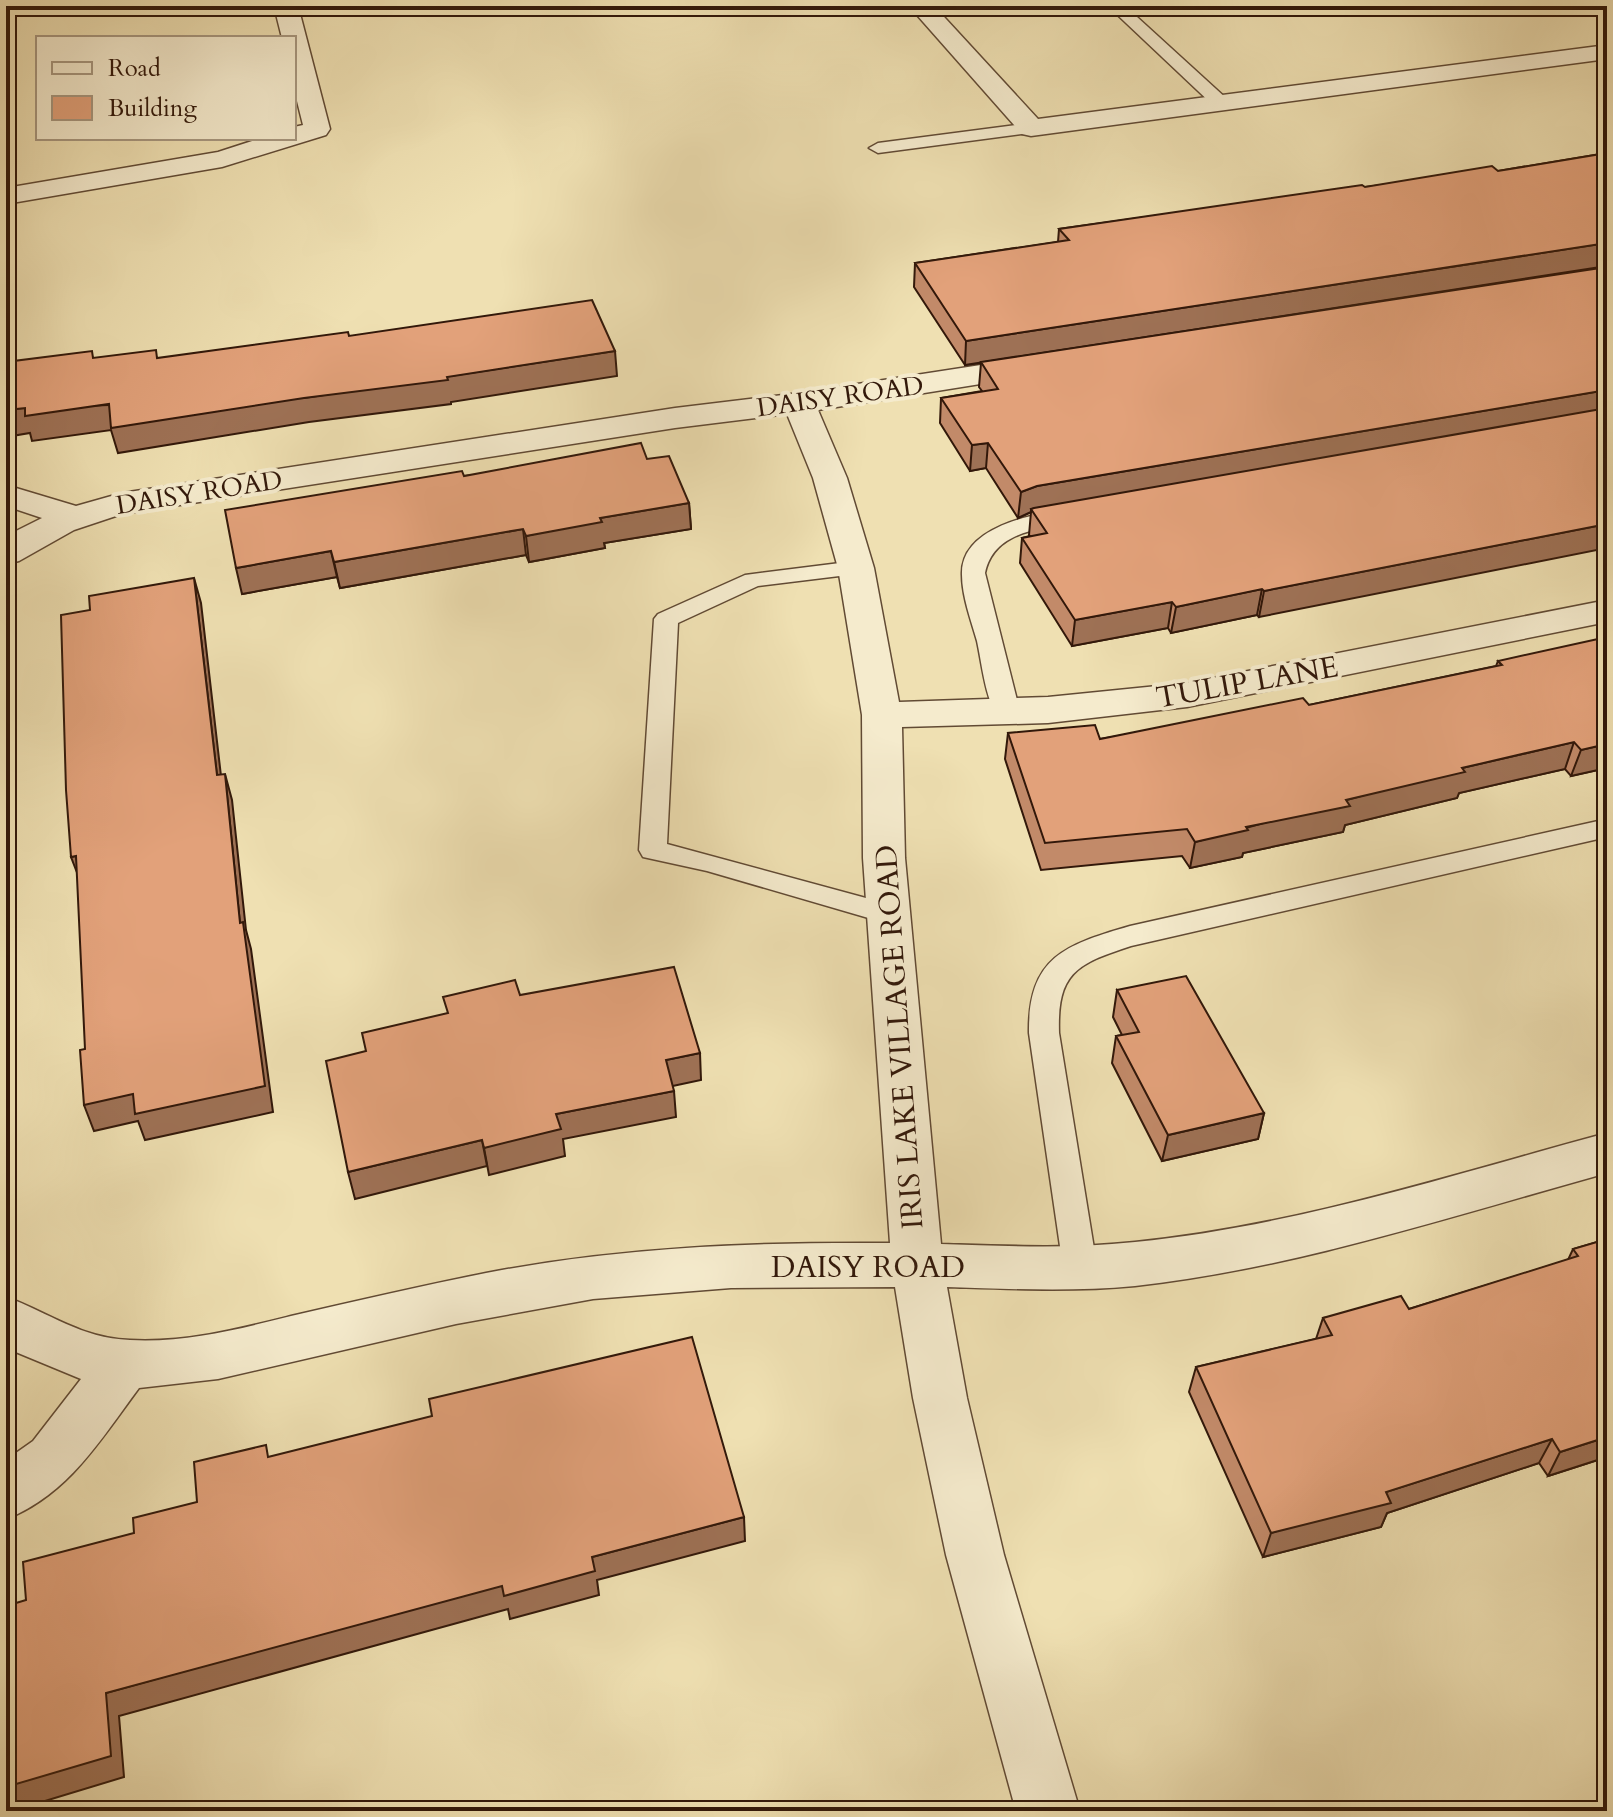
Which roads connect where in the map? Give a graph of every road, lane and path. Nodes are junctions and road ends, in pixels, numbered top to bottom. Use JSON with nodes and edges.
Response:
{"nodes":[{"id":1,"x":286,"y":6,"type":"edge"},
{"id":2,"x":921,"y":6,"type":"edge"},
{"id":3,"x":1116,"y":6,"type":"edge"},
{"id":4,"x":294,"y":36,"type":"edge"},
{"id":5,"x":296,"y":46,"type":"edge"},
{"id":6,"x":1607,"y":52,"type":"edge"},
{"id":7,"x":1221,"y":103,"type":"junction"},
{"id":8,"x":1031,"y":128,"type":"junction"},
{"id":9,"x":296,"y":135,"type":"edge"},
{"id":10,"x":282,"y":140,"type":"edge"},
{"id":11,"x":878,"y":148,"type":"dead end"},
{"id":12,"x":6,"y":196,"type":"edge"},
{"id":13,"x":1064,"y":362,"type":"edge"},
{"id":14,"x":799,"y":403,"type":"junction"},
{"id":15,"x":6,"y":495,"type":"edge"},
{"id":16,"x":1089,"y":513,"type":"edge"},
{"id":17,"x":73,"y":516,"type":"junction"},
{"id":18,"x":6,"y":553,"type":"edge"},
{"id":19,"x":856,"y":568,"type":"junction"},
{"id":20,"x":1607,"y":611,"type":"edge"},
{"id":21,"x":1007,"y":712,"type":"junction"},
{"id":22,"x":882,"y":715,"type":"junction"},
{"id":23,"x":1607,"y":828,"type":"edge"},
{"id":24,"x":889,"y":914,"type":"junction"},
{"id":25,"x":1607,"y":1153,"type":"edge"},
{"id":26,"x":917,"y":1265,"type":"junction"},
{"id":27,"x":1080,"y":1267,"type":"junction"},
{"id":28,"x":6,"y":1320,"type":"edge"},
{"id":29,"x":125,"y":1364,"type":"junction"},
{"id":30,"x":6,"y":1493,"type":"edge"},
{"id":31,"x":1048,"y":1811,"type":"edge"}],
"edges":[{"from":1,"to":4,"type":"street"},
{"from":2,"to":8,"type":"street"},
{"from":3,"to":7,"type":"lane"},
{"from":5,"to":9,"type":"street"},
{"from":6,"to":7,"type":"street"},
{"from":7,"to":8,"type":"street"},
{"from":8,"to":11,"type":"lane"},
{"from":10,"to":12,"type":"street"},
{"from":13,"to":14,"type":"street","name":"DAISY ROAD"},
{"from":14,"to":17,"type":"street","name":"DAISY ROAD"},
{"from":14,"to":19,"type":"street","name":"IRIS LAKE VILLAGE ROAD"},
{"from":15,"to":17,"type":"street","name":"DAISY ROAD"},
{"from":16,"to":21,"type":"lane"},
{"from":17,"to":18,"type":"street","name":"DAISY ROAD"},
{"from":19,"to":22,"type":"street","name":"IRIS LAKE VILLAGE ROAD"},
{"from":19,"to":24,"type":"lane"},
{"from":20,"to":21,"type":"street","name":"TULIP LANE"},
{"from":21,"to":22,"type":"street","name":"TULIP LANE"},
{"from":22,"to":24,"type":"street","name":"IRIS LAKE VILLAGE ROAD"},
{"from":23,"to":27,"type":"lane"},
{"from":24,"to":26,"type":"street","name":"IRIS LAKE VILLAGE ROAD"},
{"from":25,"to":27,"type":"street","name":"DAISY ROAD"},
{"from":26,"to":27,"type":"street","name":"DAISY ROAD"},
{"from":26,"to":29,"type":"street","name":"DAISY ROAD"},
{"from":26,"to":31,"type":"street","name":"IRIS LAKE VILLAGE ROAD"},
{"from":28,"to":29,"type":"street","name":"DAISY ROAD"},
{"from":29,"to":30,"type":"street"}]}
